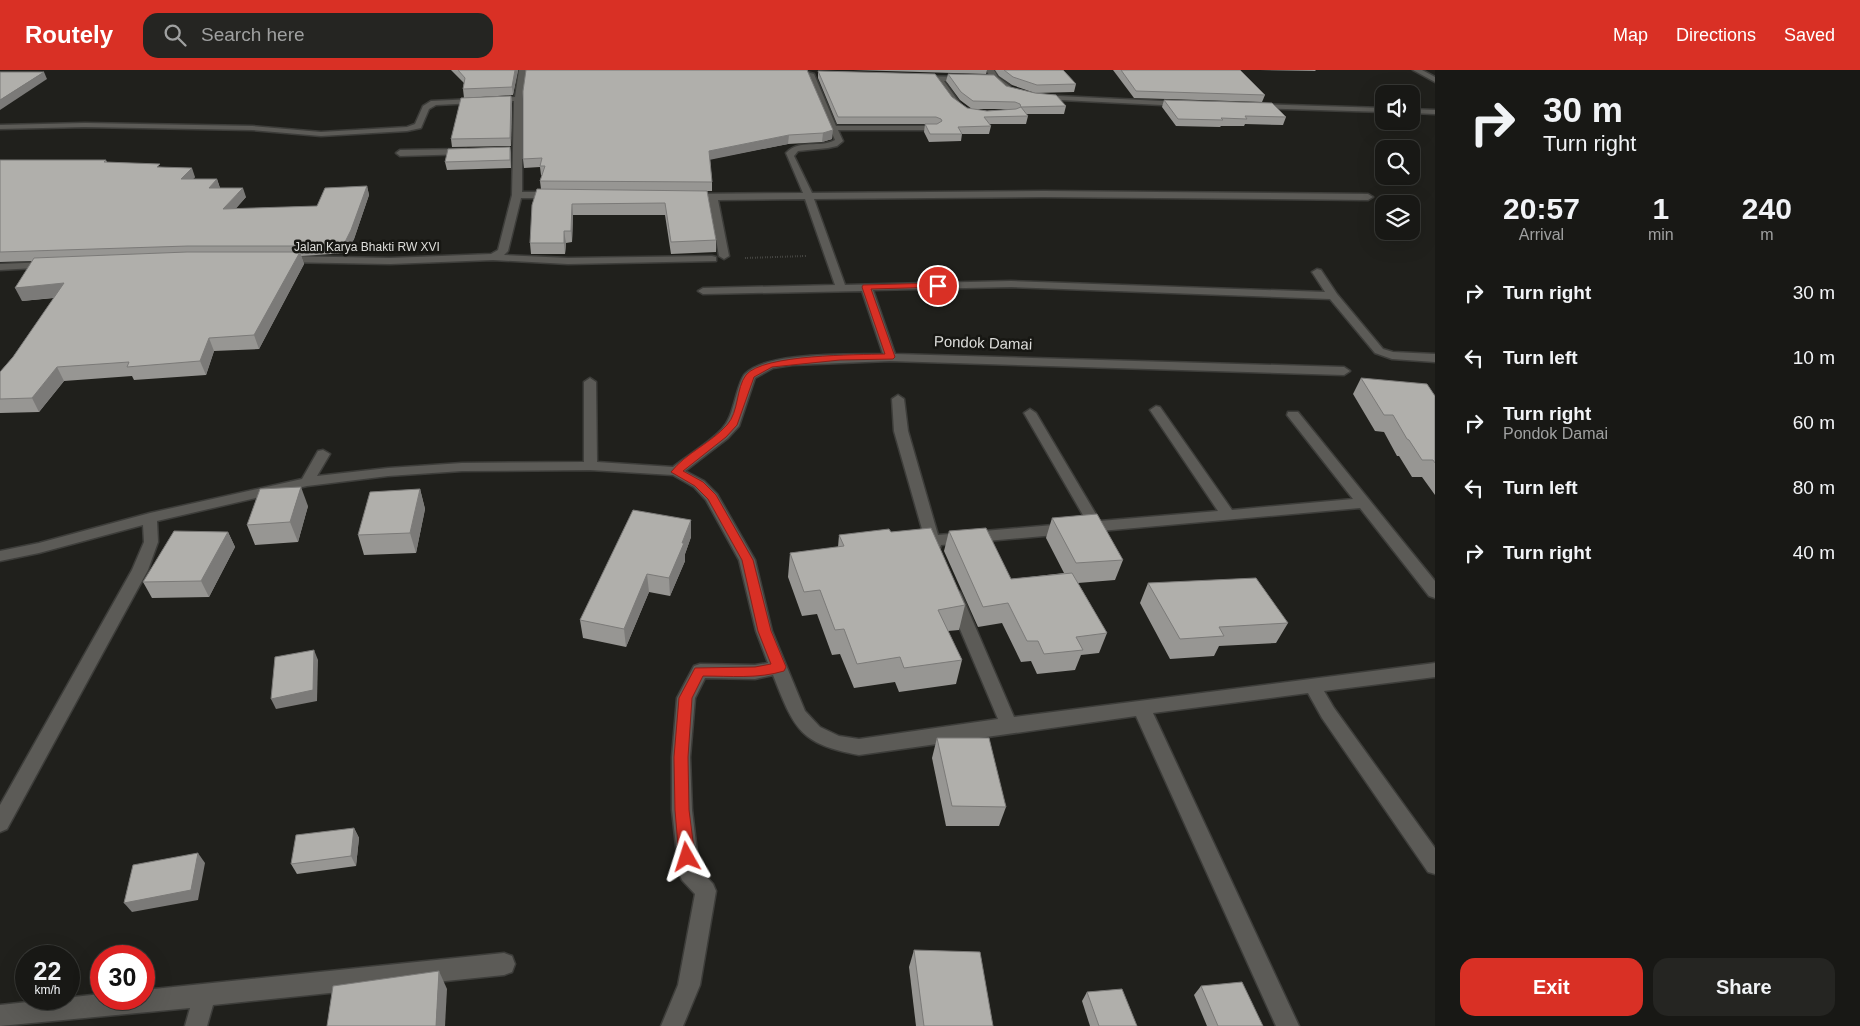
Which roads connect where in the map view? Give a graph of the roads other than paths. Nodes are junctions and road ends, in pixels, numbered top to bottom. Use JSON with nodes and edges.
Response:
{"nodes":[{"id":1,"x":523,"y":70,"type":"edge"},
{"id":2,"x":990,"y":70,"type":"edge"},
{"id":3,"x":1417,"y":70,"type":"edge"},
{"id":4,"x":801,"y":72,"type":"edge"},
{"id":5,"x":810,"y":74,"type":"junction"},
{"id":6,"x":820,"y":74,"type":"edge"},
{"id":7,"x":910,"y":78,"type":"edge"},
{"id":8,"x":939,"y":78,"type":"junction"},
{"id":9,"x":976,"y":78,"type":"edge"},
{"id":10,"x":985,"y":78,"type":"edge"},
{"id":11,"x":994,"y":78,"type":"junction"},
{"id":12,"x":1435,"y":80,"type":"edge"},
{"id":13,"x":1013,"y":91,"type":"edge"},
{"id":14,"x":1034,"y":97,"type":"edge"},
{"id":15,"x":518,"y":99,"type":"junction"},
{"id":16,"x":1189,"y":104,"type":"edge"},
{"id":17,"x":1248,"y":106,"type":"edge"},
{"id":18,"x":1375,"y":110,"type":"edge"},
{"id":19,"x":1420,"y":111,"type":"edge"},
{"id":20,"x":1435,"y":112,"type":"edge"},
{"id":21,"x":972,"y":113,"type":"edge"},
{"id":22,"x":0,"y":127,"type":"edge"},
{"id":23,"x":833,"y":128,"type":"junction"},
{"id":24,"x":935,"y":128,"type":"edge"},
{"id":25,"x":508,"y":150,"type":"edge"},
{"id":26,"x":518,"y":150,"type":"junction"},
{"id":27,"x":480,"y":152,"type":"edge"},
{"id":28,"x":400,"y":153,"type":"dead end"},
{"id":29,"x":517,"y":195,"type":"junction"},
{"id":30,"x":568,"y":196,"type":"edge"},
{"id":31,"x":674,"y":197,"type":"edge"},
{"id":32,"x":713,"y":197,"type":"junction"},
{"id":33,"x":809,"y":197,"type":"junction"},
{"id":34,"x":1368,"y":197,"type":"dead end"},
{"id":35,"x":724,"y":256,"type":"dead end"},
{"id":36,"x":493,"y":258,"type":"junction"},
{"id":37,"x":272,"y":259,"type":"edge"},
{"id":38,"x":712,"y":259,"type":"road end"},
{"id":39,"x":58,"y":265,"type":"edge"},
{"id":40,"x":0,"y":267,"type":"edge"},
{"id":41,"x":1317,"y":272,"type":"dead end"},
{"id":42,"x":841,"y":287,"type":"junction"},
{"id":43,"x":866,"y":287,"type":"junction"},
{"id":44,"x":704,"y":291,"type":"dead end"},
{"id":45,"x":1333,"y":296,"type":"junction"},
{"id":46,"x":890,"y":357,"type":"junction"},
{"id":47,"x":1435,"y":358,"type":"edge"},
{"id":48,"x":1344,"y":371,"type":"dead end"},
{"id":49,"x":590,"y":382,"type":"dead end"},
{"id":50,"x":898,"y":399,"type":"dead end"},
{"id":51,"x":1156,"y":410,"type":"dead end"},
{"id":52,"x":1030,"y":413,"type":"dead end"},
{"id":53,"x":1293,"y":415,"type":"dead end"},
{"id":54,"x":323,"y":454,"type":"dead end"},
{"id":55,"x":590,"y":466,"type":"junction"},
{"id":56,"x":676,"y":472,"type":"junction"},
{"id":57,"x":307,"y":482,"type":"junction"},
{"id":58,"x":1362,"y":502,"type":"junction"},
{"id":59,"x":1228,"y":514,"type":"junction"},
{"id":60,"x":150,"y":518,"type":"junction"},
{"id":61,"x":1096,"y":526,"type":"junction"},
{"id":62,"x":931,"y":540,"type":"junction"},
{"id":63,"x":902,"y":544,"type":"edge"},
{"id":64,"x":0,"y":556,"type":"edge"},
{"id":65,"x":939,"y":559,"type":"edge"},
{"id":66,"x":950,"y":586,"type":"edge"},
{"id":67,"x":1435,"y":592,"type":"edge"},
{"id":68,"x":779,"y":667,"type":"junction"},
{"id":69,"x":1435,"y":670,"type":"edge"},
{"id":70,"x":1313,"y":687,"type":"junction"},
{"id":71,"x":1142,"y":709,"type":"junction"},
{"id":72,"x":1009,"y":725,"type":"junction"},
{"id":73,"x":0,"y":823,"type":"edge"},
{"id":74,"x":1435,"y":865,"type":"edge"},
{"id":75,"x":504,"y":964,"type":"dead end"},
{"id":76,"x":205,"y":995,"type":"junction"},
{"id":77,"x":0,"y":1016,"type":"edge"},
{"id":78,"x":196,"y":1026,"type":"edge"},
{"id":79,"x":672,"y":1026,"type":"edge"},
{"id":80,"x":1288,"y":1026,"type":"edge"}],
"edges":[{"from":1,"to":15,"type":"street"},
{"from":2,"to":11,"type":"street"},
{"from":3,"to":12,"type":"street"},
{"from":4,"to":5,"type":"street"},
{"from":5,"to":6,"type":"street"},
{"from":5,"to":23,"type":"street"},
{"from":7,"to":8,"type":"street"},
{"from":8,"to":9,"type":"street"},
{"from":8,"to":21,"type":"street"},
{"from":10,"to":11,"type":"street"},
{"from":11,"to":13,"type":"street"},
{"from":14,"to":16,"type":"street"},
{"from":15,"to":22,"type":"street"},
{"from":15,"to":26,"type":"street"},
{"from":17,"to":18,"type":"street"},
{"from":19,"to":20,"type":"street"},
{"from":23,"to":24,"type":"street"},
{"from":23,"to":33,"type":"street"},
{"from":25,"to":26,"type":"street"},
{"from":26,"to":29,"type":"street"},
{"from":27,"to":28,"type":"street"},
{"from":29,"to":30,"type":"street"},
{"from":29,"to":36,"type":"street"},
{"from":31,"to":32,"type":"street"},
{"from":32,"to":33,"type":"street"},
{"from":32,"to":35,"type":"street"},
{"from":33,"to":34,"type":"street"},
{"from":33,"to":42,"type":"street"},
{"from":36,"to":37,"type":"street","name":"Jalan Karya Bhakti RW XVI"},
{"from":36,"to":38,"type":"street","name":"Jalan Karya Bhakti RW XVI"},
{"from":39,"to":40,"type":"street"},
{"from":41,"to":45,"type":"street"},
{"from":42,"to":43,"type":"street"},
{"from":42,"to":44,"type":"street"},
{"from":43,"to":45,"type":"street"},
{"from":43,"to":46,"type":"street"},
{"from":45,"to":47,"type":"street"},
{"from":46,"to":48,"type":"street","name":"Pondok Damai"},
{"from":46,"to":56,"type":"street","name":"Pondok Damai"},
{"from":49,"to":55,"type":"street"},
{"from":50,"to":62,"type":"street"},
{"from":51,"to":59,"type":"street"},
{"from":52,"to":61,"type":"street"},
{"from":53,"to":58,"type":"street"},
{"from":54,"to":57,"type":"street"},
{"from":55,"to":56,"type":"street"},
{"from":55,"to":57,"type":"street"},
{"from":56,"to":68,"type":"street"},
{"from":57,"to":60,"type":"street"},
{"from":58,"to":59,"type":"street"},
{"from":58,"to":67,"type":"street"},
{"from":59,"to":61,"type":"street"},
{"from":60,"to":64,"type":"street"},
{"from":60,"to":73,"type":"street"},
{"from":61,"to":62,"type":"street"},
{"from":62,"to":63,"type":"street"},
{"from":62,"to":65,"type":"street"},
{"from":66,"to":72,"type":"street"},
{"from":68,"to":72,"type":"street"},
{"from":68,"to":79,"type":"street"},
{"from":69,"to":70,"type":"street"},
{"from":70,"to":71,"type":"street"},
{"from":70,"to":74,"type":"street"},
{"from":71,"to":72,"type":"street"},
{"from":71,"to":80,"type":"street"},
{"from":75,"to":76,"type":"street"},
{"from":76,"to":77,"type":"street"},
{"from":76,"to":78,"type":"street"}]}
